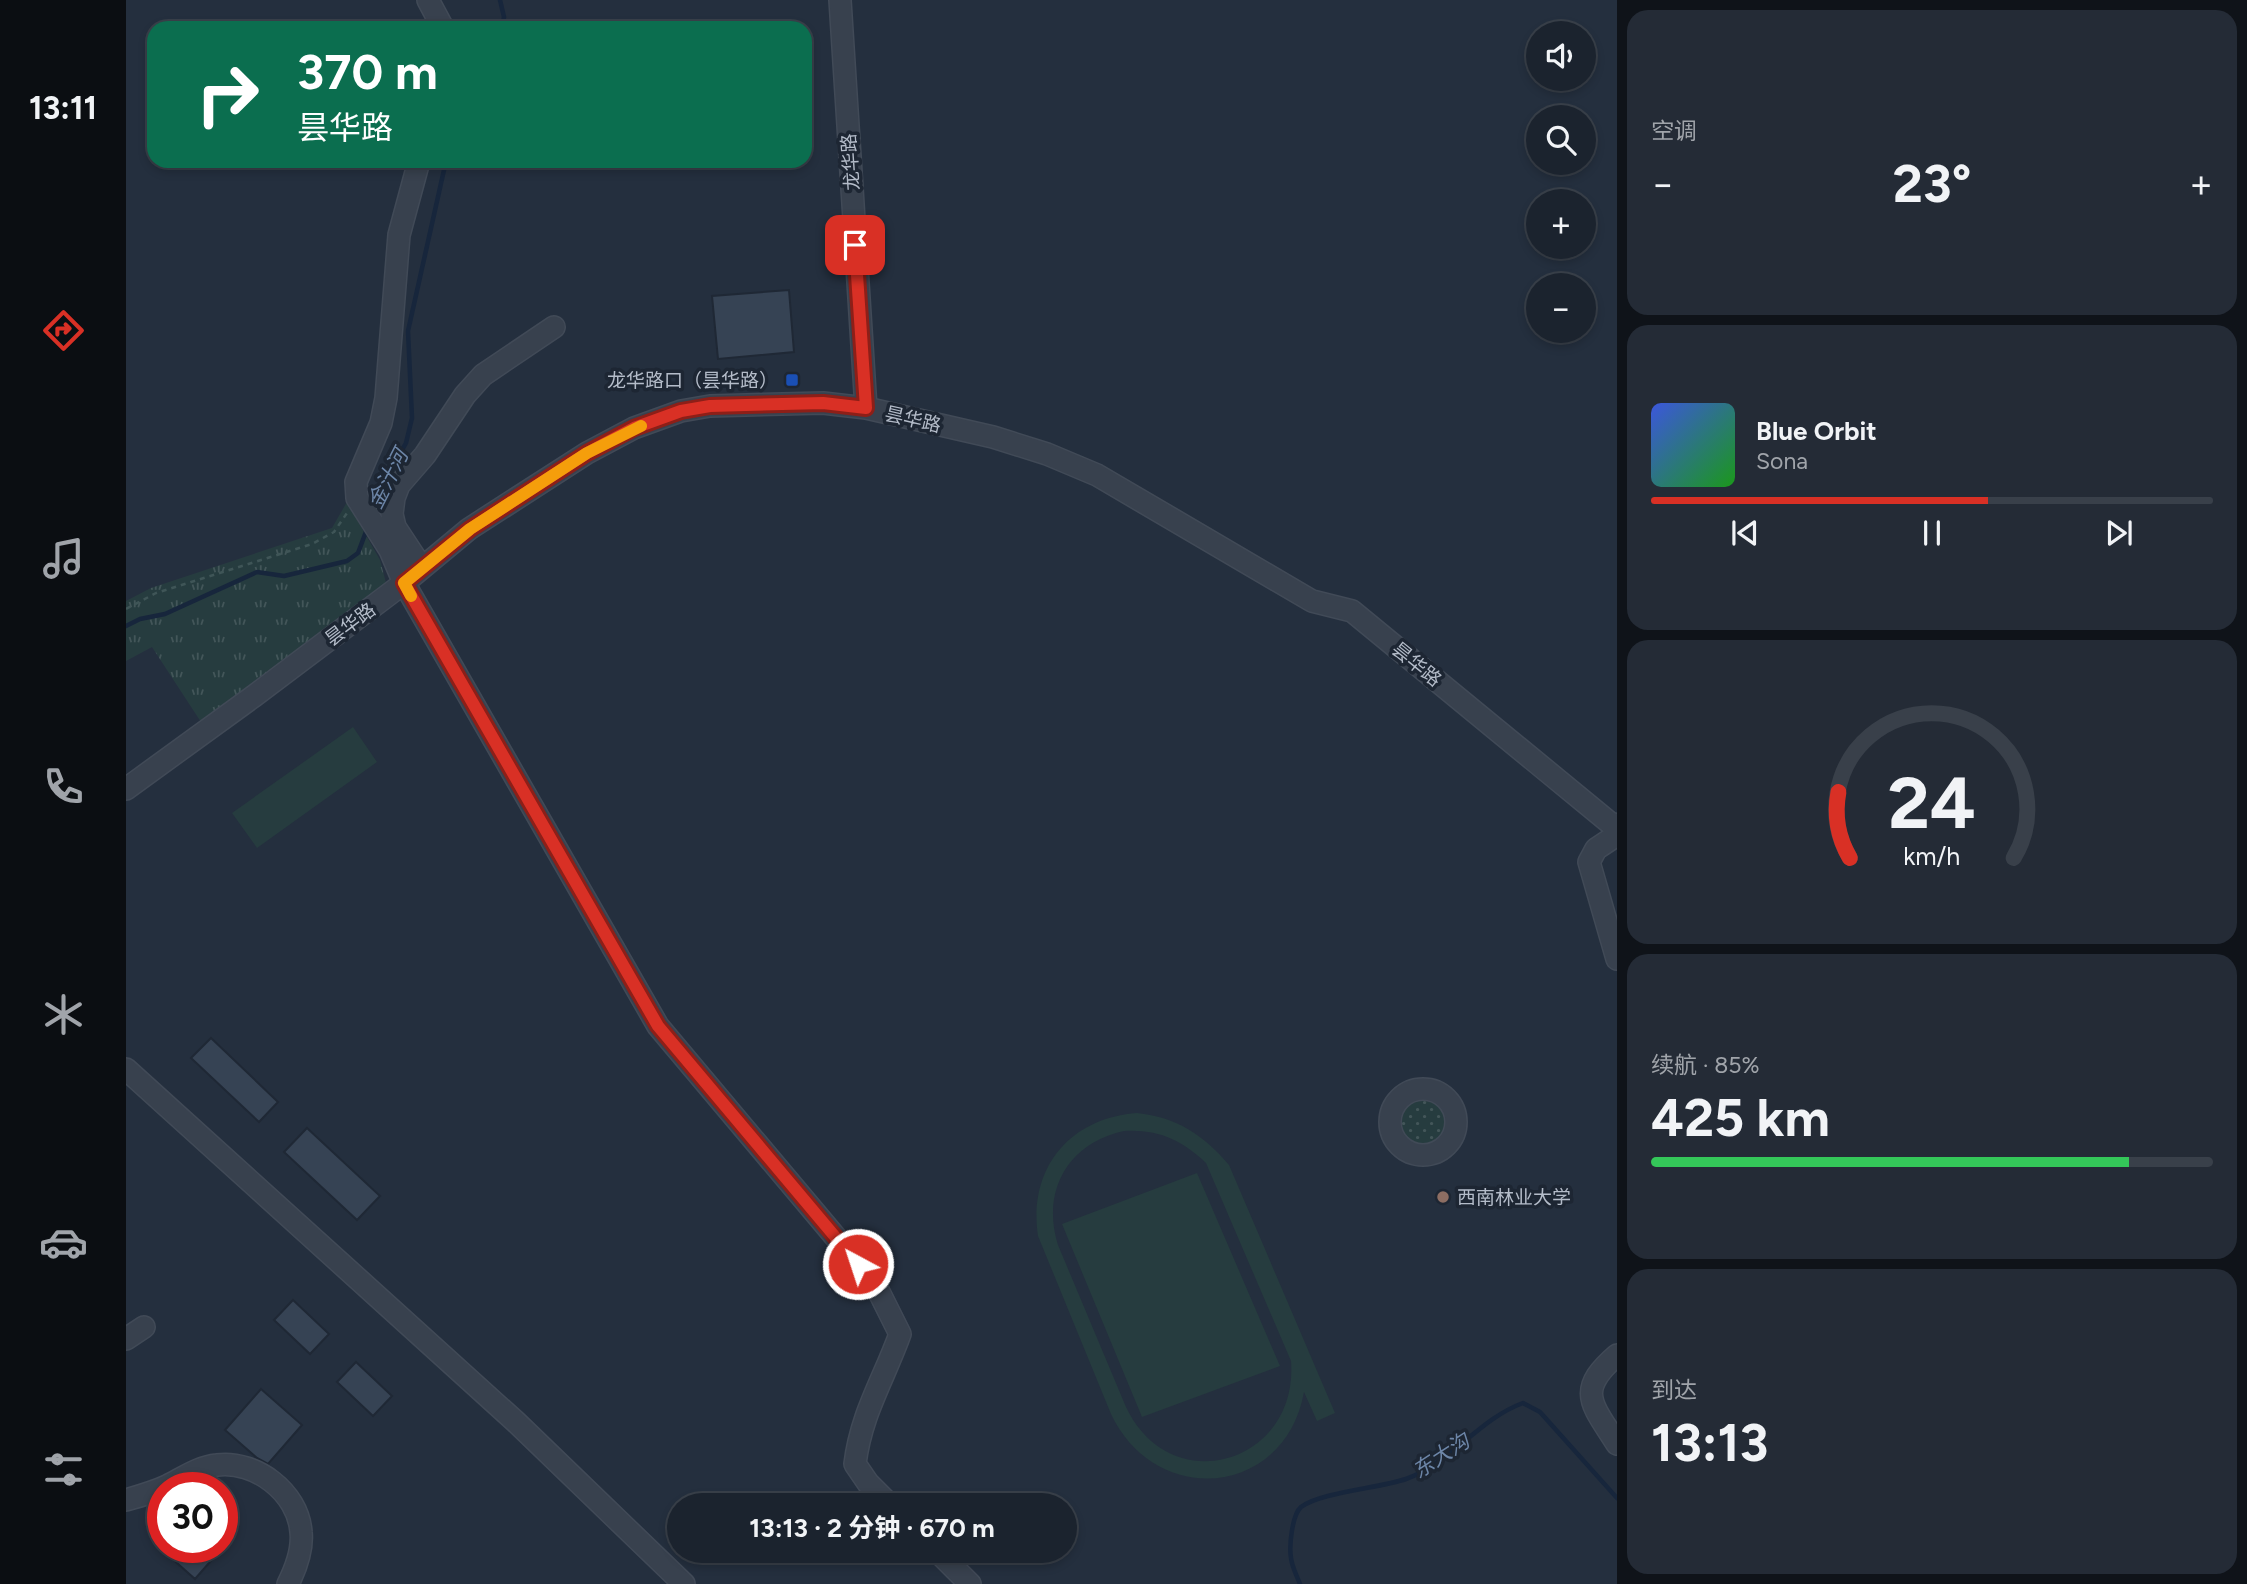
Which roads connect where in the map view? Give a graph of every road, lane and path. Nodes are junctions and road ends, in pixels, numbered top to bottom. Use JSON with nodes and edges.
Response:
{"nodes":[{"id":1,"x":428,"y":0,"type":"edge"},
{"id":2,"x":840,"y":0,"type":"edge"},
{"id":3,"x":439,"y":21,"type":"edge"},
{"id":4,"x":417,"y":168,"type":"edge"},
{"id":5,"x":554,"y":327,"type":"dead end"},
{"id":6,"x":866,"y":408,"type":"junction"},
{"id":7,"x":357,"y":498,"type":"junction"},
{"id":8,"x":422,"y":568,"type":"junction"},
{"id":9,"x":404,"y":583,"type":"junction"},
{"id":10,"x":126,"y":609,"type":"edge"},
{"id":11,"x":126,"y":789,"type":"edge"},
{"id":12,"x":1617,"y":825,"type":"edge"},
{"id":13,"x":1617,"y":835,"type":"edge"},
{"id":14,"x":1617,"y":959,"type":"edge"},
{"id":15,"x":126,"y":1069,"type":"edge"},
{"id":16,"x":1617,"y":1355,"type":"edge"},
{"id":17,"x":1617,"y":1444,"type":"edge"},
{"id":18,"x":879,"y":1493,"type":"edge"},
{"id":19,"x":126,"y":1500,"type":"edge"},
{"id":20,"x":949,"y":1563,"type":"edge"},
{"id":21,"x":288,"y":1584,"type":"edge"},
{"id":22,"x":684,"y":1584,"type":"edge"},
{"id":23,"x":970,"y":1584,"type":"edge"}],
"edges":[{"from":1,"to":3,"type":"street"},
{"from":2,"to":6,"type":"street","name":"龙华路"},
{"from":4,"to":7,"type":"street"},
{"from":5,"to":8,"type":"street"},
{"from":6,"to":8,"type":"street","name":"昙华路"},
{"from":6,"to":12,"type":"street","name":"昙华路"},
{"from":7,"to":9,"type":"street"},
{"from":7,"to":10,"type":"path"},
{"from":8,"to":9,"type":"street","name":"昙华路"},
{"from":9,"to":11,"type":"street","name":"昙华路"},
{"from":9,"to":18,"type":"street"},
{"from":13,"to":14,"type":"street"},
{"from":15,"to":22,"type":"street"},
{"from":16,"to":17,"type":"street"},
{"from":19,"to":21,"type":"street"},
{"from":20,"to":23,"type":"street"}]}
